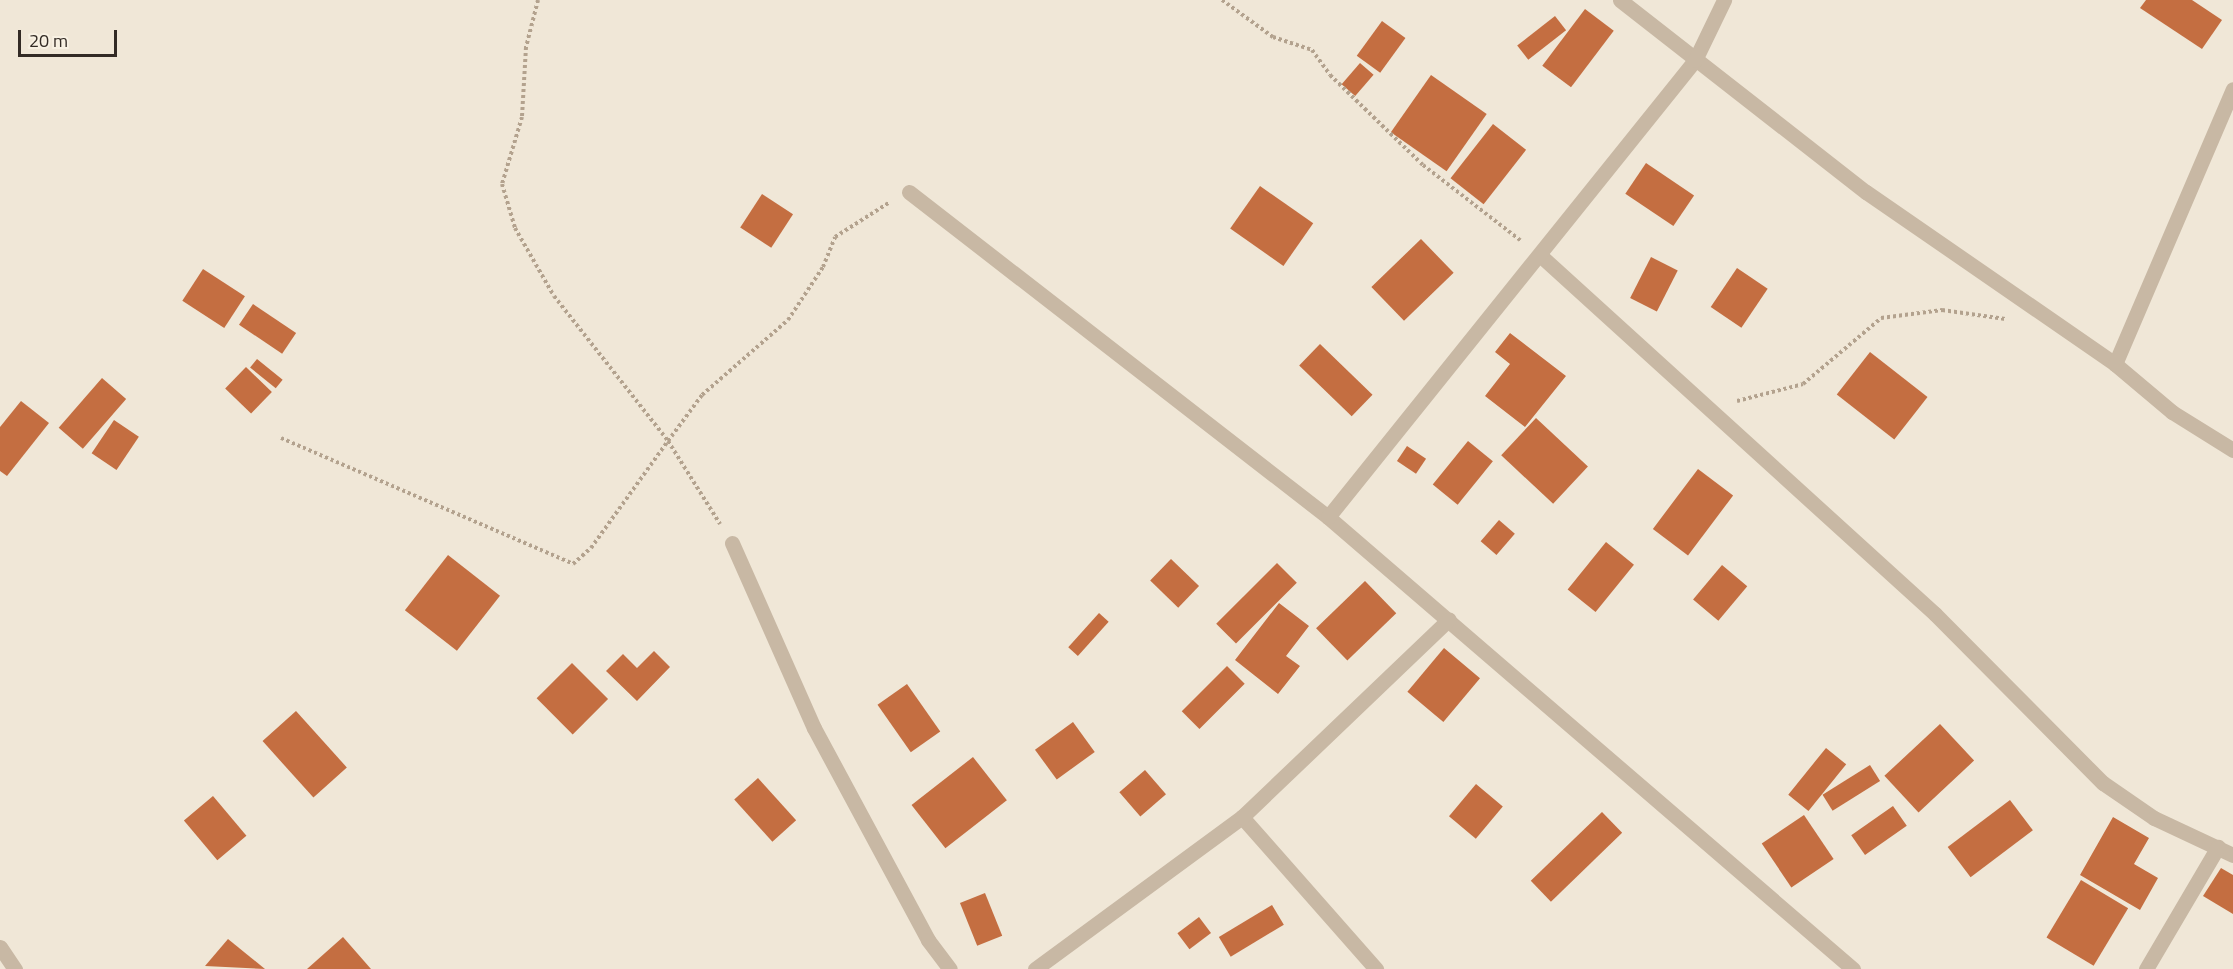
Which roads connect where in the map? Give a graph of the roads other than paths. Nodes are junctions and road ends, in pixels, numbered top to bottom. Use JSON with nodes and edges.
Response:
{"nodes":[{"id":1,"x":1620,"y":0,"type":"edge"},
{"id":2,"x":1724,"y":0,"type":"edge"},
{"id":3,"x":1695,"y":60,"type":"junction"},
{"id":4,"x":2233,"y":89,"type":"edge"},
{"id":5,"x":909,"y":192,"type":"road end"},
{"id":6,"x":1542,"y":257,"type":"junction"},
{"id":7,"x":2115,"y":364,"type":"junction"},
{"id":8,"x":2233,"y":450,"type":"edge"},
{"id":9,"x":1328,"y":517,"type":"junction"},
{"id":10,"x":732,"y":543,"type":"road end"},
{"id":11,"x":1449,"y":619,"type":"junction"},
{"id":12,"x":1242,"y":817,"type":"junction"},
{"id":13,"x":2218,"y":847,"type":"junction"},
{"id":14,"x":2233,"y":855,"type":"edge"},
{"id":15,"x":0,"y":947,"type":"edge"},
{"id":16,"x":15,"y":969,"type":"edge"},
{"id":17,"x":950,"y":969,"type":"edge"},
{"id":18,"x":1035,"y":969,"type":"edge"},
{"id":19,"x":1376,"y":969,"type":"edge"},
{"id":20,"x":1853,"y":969,"type":"edge"},
{"id":21,"x":2146,"y":969,"type":"edge"}],
"edges":[{"from":1,"to":3,"type":"street"},
{"from":2,"to":3,"type":"street"},
{"from":3,"to":6,"type":"street"},
{"from":3,"to":7,"type":"street"},
{"from":4,"to":7,"type":"street"},
{"from":5,"to":9,"type":"street"},
{"from":6,"to":9,"type":"street"},
{"from":6,"to":13,"type":"street"},
{"from":7,"to":8,"type":"street"},
{"from":9,"to":11,"type":"street"},
{"from":10,"to":17,"type":"street"},
{"from":11,"to":12,"type":"street"},
{"from":11,"to":20,"type":"street"},
{"from":12,"to":18,"type":"street"},
{"from":12,"to":19,"type":"street"},
{"from":13,"to":14,"type":"street"},
{"from":13,"to":21,"type":"street"},
{"from":15,"to":16,"type":"street"}]}
